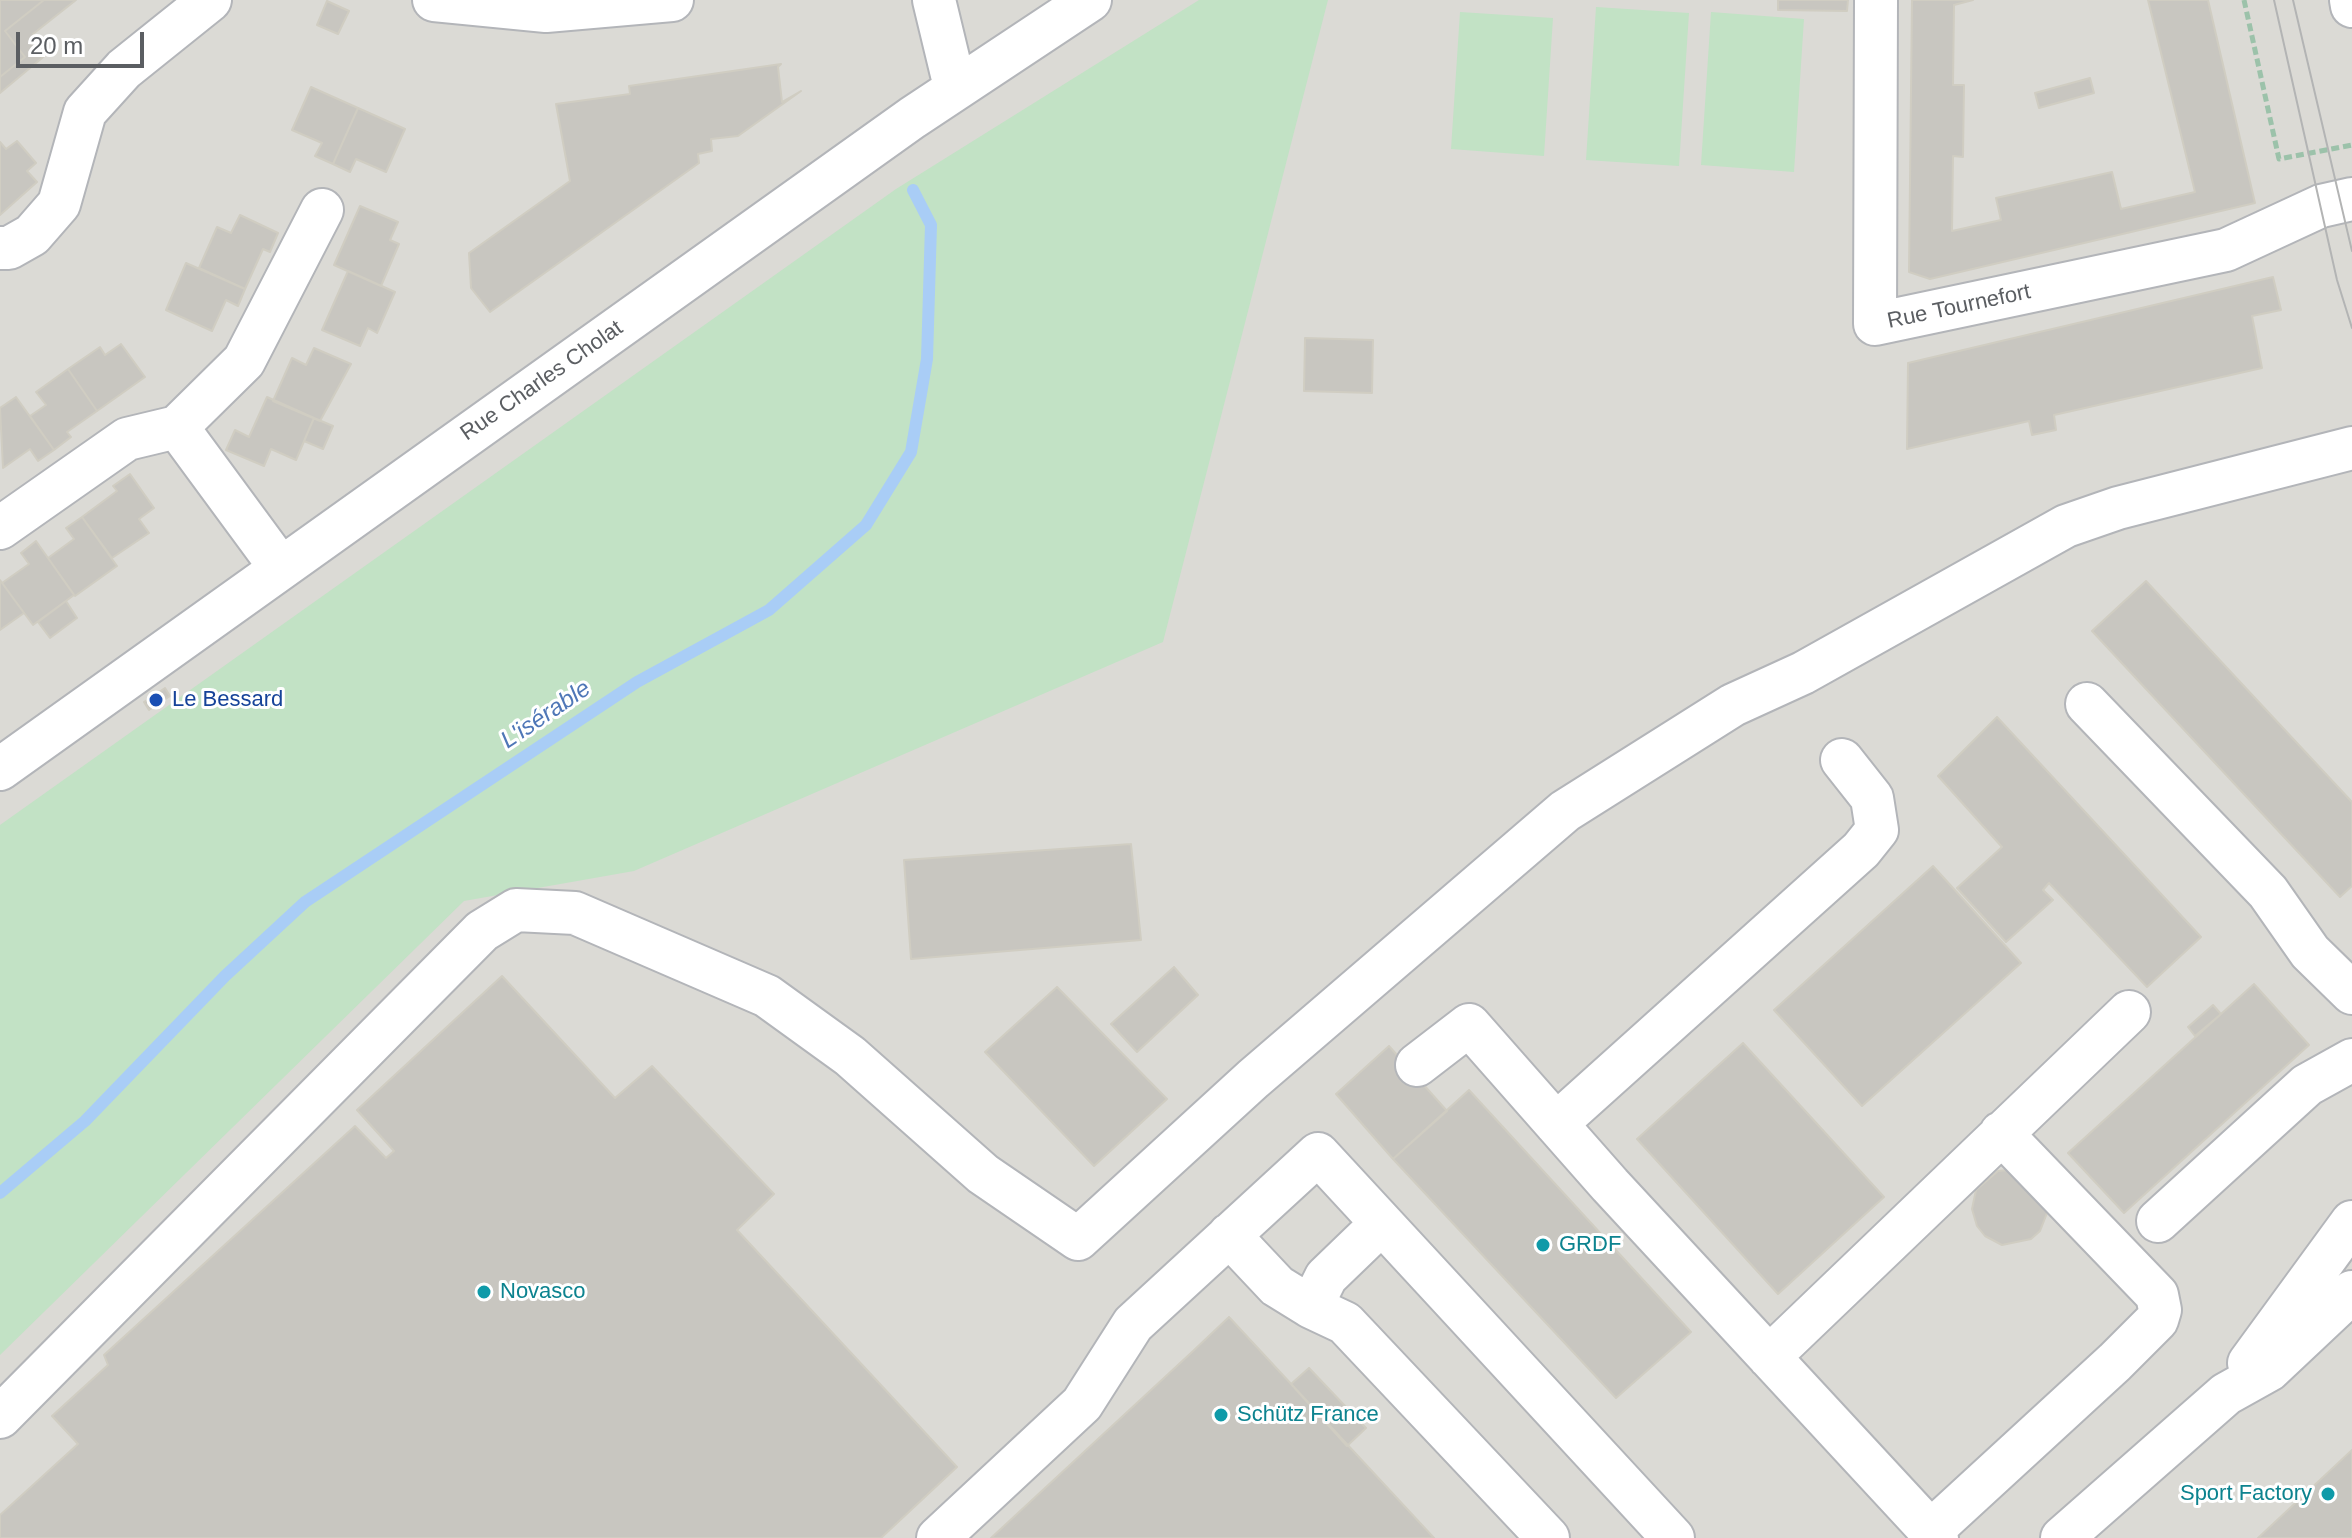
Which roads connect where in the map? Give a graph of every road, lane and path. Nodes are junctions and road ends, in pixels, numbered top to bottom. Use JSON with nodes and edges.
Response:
{"nodes":[{"id":1,"x":434,"y":0,"type":"edge"},
{"id":2,"x":672,"y":0,"type":"edge"},
{"id":3,"x":934,"y":0,"type":"edge"},
{"id":4,"x":1090,"y":0,"type":"edge"},
{"id":5,"x":1876,"y":0,"type":"edge"},
{"id":6,"x":2244,"y":0,"type":"edge"},
{"id":7,"x":197,"y":3,"type":"edge"},
{"id":8,"x":955,"y":87,"type":"junction"},
{"id":9,"x":2352,"y":145,"type":"edge"},
{"id":10,"x":2352,"y":199,"type":"edge"},
{"id":11,"x":322,"y":210,"type":"dead end"},
{"id":12,"x":0,"y":248,"type":"edge"},
{"id":13,"x":177,"y":427,"type":"junction"},
{"id":14,"x":2352,"y":448,"type":"edge"},
{"id":15,"x":0,"y":528,"type":"edge"},
{"id":16,"x":280,"y":567,"type":"junction"},
{"id":17,"x":2087,"y":704,"type":"dead end"},
{"id":18,"x":1842,"y":760,"type":"dead end"},
{"id":19,"x":0,"y":769,"type":"edge"},
{"id":20,"x":2352,"y":993,"type":"edge"},
{"id":21,"x":2129,"y":1012,"type":"dead end"},
{"id":22,"x":2352,"y":1060,"type":"edge"},
{"id":23,"x":1417,"y":1065,"type":"dead end"},
{"id":24,"x":1556,"y":1124,"type":"junction"},
{"id":25,"x":2001,"y":1133,"type":"junction"},
{"id":26,"x":2158,"y":1221,"type":"dead end"},
{"id":27,"x":2352,"y":1222,"type":"edge"},
{"id":28,"x":1381,"y":1224,"type":"junction"},
{"id":29,"x":1229,"y":1235,"type":"junction"},
{"id":30,"x":2352,"y":1292,"type":"edge"},
{"id":31,"x":1311,"y":1307,"type":"junction"},
{"id":32,"x":1769,"y":1357,"type":"junction"},
{"id":33,"x":2226,"y":1394,"type":"junction"},
{"id":34,"x":0,"y":1417,"type":"edge"},
{"id":35,"x":1934,"y":1535,"type":"edge"},
{"id":36,"x":938,"y":1538,"type":"edge"},
{"id":37,"x":1548,"y":1538,"type":"edge"},
{"id":38,"x":1673,"y":1538,"type":"edge"},
{"id":39,"x":2062,"y":1538,"type":"edge"}],
"edges":[{"from":1,"to":2,"type":"street"},
{"from":3,"to":8,"type":"street"},
{"from":4,"to":8,"type":"street","name":"Rue Charles Cholat"},
{"from":5,"to":10,"type":"street","name":"Rue Tournefort"},
{"from":6,"to":9,"type":"path"},
{"from":7,"to":12,"type":"street"},
{"from":8,"to":16,"type":"street","name":"Rue Charles Cholat"},
{"from":11,"to":13,"type":"street"},
{"from":13,"to":15,"type":"street"},
{"from":13,"to":16,"type":"street"},
{"from":14,"to":34,"type":"street"},
{"from":16,"to":19,"type":"street","name":"Rue Charles Cholat"},
{"from":17,"to":20,"type":"street"},
{"from":18,"to":24,"type":"street"},
{"from":21,"to":25,"type":"street"},
{"from":22,"to":26,"type":"street"},
{"from":23,"to":24,"type":"street"},
{"from":24,"to":32,"type":"street"},
{"from":25,"to":32,"type":"street"},
{"from":25,"to":35,"type":"street"},
{"from":27,"to":33,"type":"street"},
{"from":28,"to":29,"type":"street"},
{"from":28,"to":31,"type":"street"},
{"from":28,"to":38,"type":"street"},
{"from":29,"to":31,"type":"street"},
{"from":29,"to":36,"type":"street"},
{"from":30,"to":33,"type":"street"},
{"from":31,"to":37,"type":"street"},
{"from":32,"to":35,"type":"street"},
{"from":33,"to":39,"type":"street"}]}
